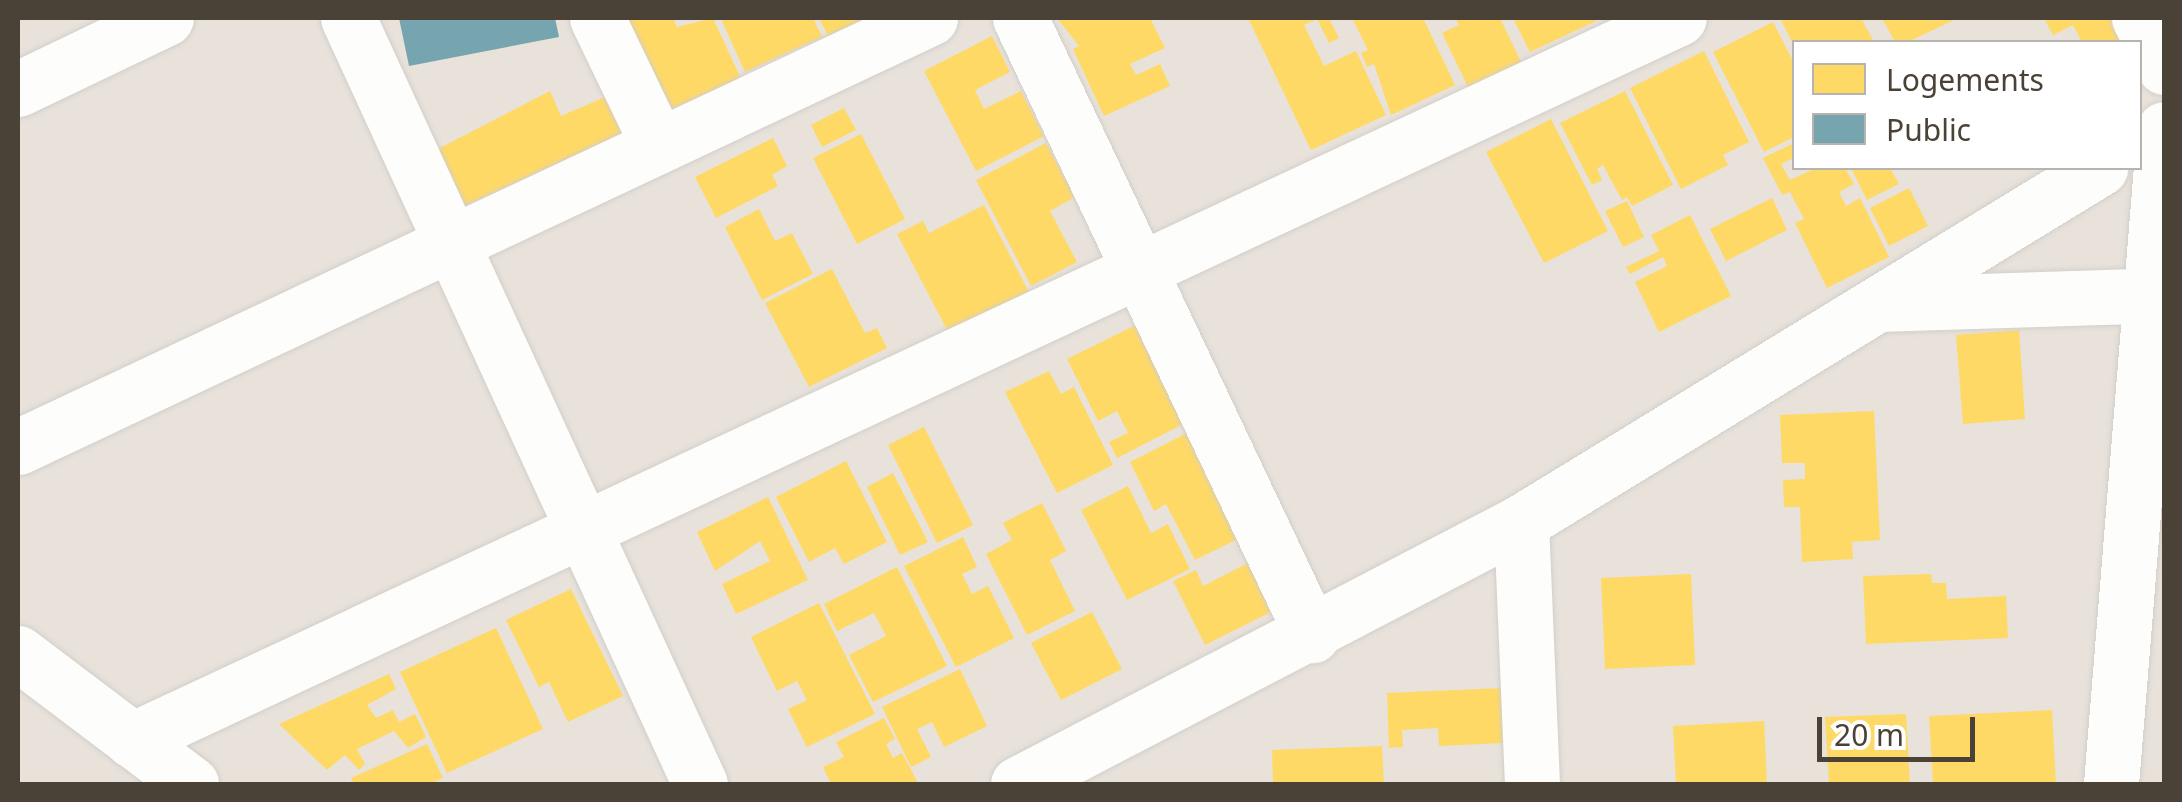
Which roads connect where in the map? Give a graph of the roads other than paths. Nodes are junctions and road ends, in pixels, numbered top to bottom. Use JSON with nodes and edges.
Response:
{"nodes":[{"id":1,"x":166,"y":18,"type":"edge"},
{"id":2,"x":348,"y":18,"type":"edge"},
{"id":3,"x":597,"y":18,"type":"edge"},
{"id":4,"x":930,"y":18,"type":"edge"},
{"id":5,"x":1020,"y":18,"type":"edge"},
{"id":6,"x":1680,"y":18,"type":"edge"},
{"id":7,"x":2139,"y":18,"type":"edge"},
{"id":8,"x":2164,"y":67,"type":"edge"},
{"id":9,"x":18,"y":89,"type":"edge"},
{"id":10,"x":2164,"y":128,"type":"edge"},
{"id":11,"x":2142,"y":143,"type":"edge"},
{"id":12,"x":658,"y":144,"type":"junction"},
{"id":13,"x":2097,"y":170,"type":"edge"},
{"id":14,"x":452,"y":243,"type":"junction"},
{"id":15,"x":1139,"y":270,"type":"junction"},
{"id":16,"x":2155,"y":295,"type":"edge"},
{"id":17,"x":1878,"y":304,"type":"junction"},
{"id":18,"x":18,"y":447,"type":"edge"},
{"id":19,"x":1521,"y":522,"type":"junction"},
{"id":20,"x":584,"y":529,"type":"junction"},
{"id":21,"x":1312,"y":635,"type":"junction"},
{"id":22,"x":18,"y":653,"type":"edge"},
{"id":23,"x":132,"y":740,"type":"junction"},
{"id":24,"x":191,"y":784,"type":"edge"},
{"id":25,"x":700,"y":784,"type":"edge"},
{"id":26,"x":1018,"y":784,"type":"edge"},
{"id":27,"x":1532,"y":784,"type":"edge"},
{"id":28,"x":2112,"y":784,"type":"edge"}],
"edges":[{"from":1,"to":9,"type":"street"},
{"from":2,"to":14,"type":"street"},
{"from":3,"to":12,"type":"street"},
{"from":4,"to":12,"type":"street"},
{"from":5,"to":15,"type":"street"},
{"from":6,"to":15,"type":"street"},
{"from":7,"to":8,"type":"street"},
{"from":10,"to":11,"type":"street"},
{"from":10,"to":16,"type":"street"},
{"from":12,"to":14,"type":"street"},
{"from":13,"to":17,"type":"street"},
{"from":14,"to":18,"type":"street"},
{"from":14,"to":20,"type":"street"},
{"from":15,"to":20,"type":"street"},
{"from":15,"to":21,"type":"street"},
{"from":16,"to":17,"type":"street"},
{"from":16,"to":28,"type":"street"},
{"from":17,"to":19,"type":"street"},
{"from":19,"to":21,"type":"street"},
{"from":19,"to":27,"type":"street"},
{"from":20,"to":23,"type":"street"},
{"from":20,"to":25,"type":"street"},
{"from":21,"to":26,"type":"street"},
{"from":22,"to":23,"type":"street"},
{"from":23,"to":24,"type":"street"}]}
